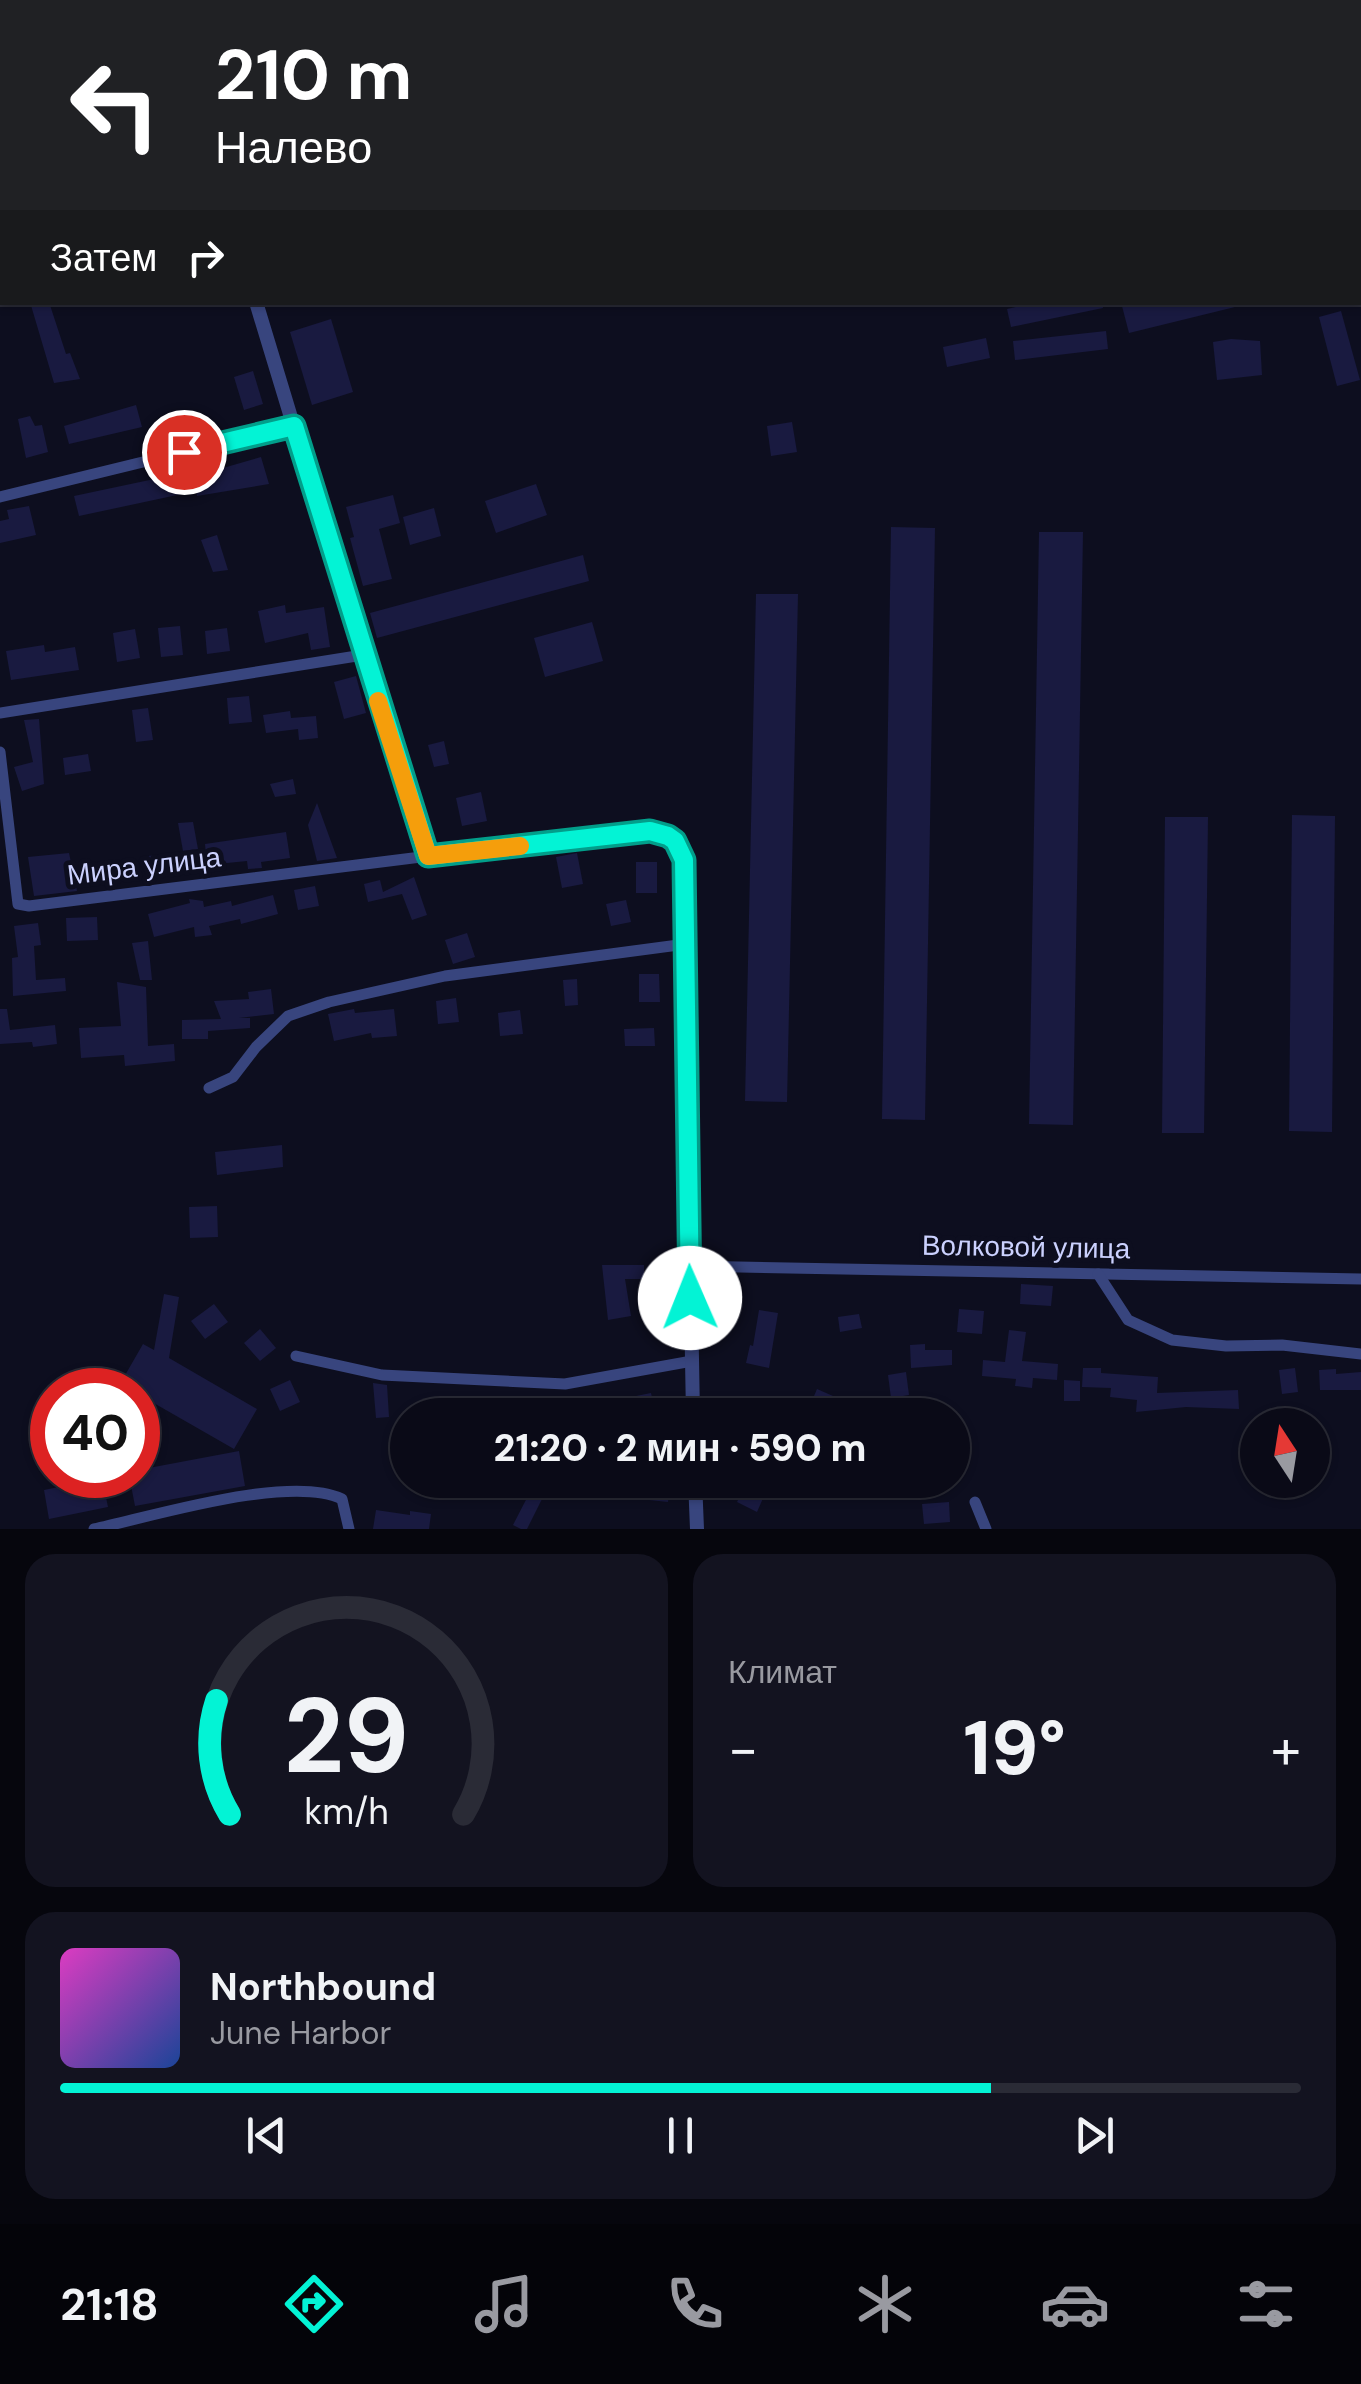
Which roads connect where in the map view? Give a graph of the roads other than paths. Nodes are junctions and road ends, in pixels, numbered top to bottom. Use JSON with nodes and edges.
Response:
{"nodes":[{"id":1,"x":257,"y":305,"type":"edge"},
{"id":2,"x":294,"y":426,"type":"junction"},
{"id":3,"x":0,"y":497,"type":"edge"},
{"id":4,"x":363,"y":654,"type":"junction"},
{"id":5,"x":0,"y":714,"type":"edge"},
{"id":6,"x":0,"y":752,"type":"edge"},
{"id":7,"x":428,"y":856,"type":"junction"},
{"id":8,"x":686,"y":944,"type":"junction"},
{"id":9,"x":209,"y":1088,"type":"dead end"},
{"id":10,"x":689,"y":1266,"type":"junction"},
{"id":11,"x":1098,"y":1274,"type":"junction"},
{"id":12,"x":1361,"y":1278,"type":"edge"},
{"id":13,"x":1361,"y":1354,"type":"edge"},
{"id":14,"x":296,"y":1356,"type":"dead end"},
{"id":15,"x":692,"y":1361,"type":"junction"},
{"id":16,"x":693,"y":1398,"type":"edge"},
{"id":17,"x":695,"y":1498,"type":"edge"},
{"id":18,"x":976,"y":1502,"type":"dead end"},
{"id":19,"x":94,"y":1529,"type":"edge"},
{"id":20,"x":349,"y":1529,"type":"edge"},
{"id":21,"x":698,"y":1529,"type":"edge"},
{"id":22,"x":986,"y":1529,"type":"edge"}],
"edges":[{"from":1,"to":2,"type":"street"},
{"from":2,"to":3,"type":"street"},
{"from":2,"to":4,"type":"street"},
{"from":4,"to":5,"type":"street"},
{"from":4,"to":7,"type":"street"},
{"from":6,"to":7,"type":"street","name":"Мира улица"},
{"from":7,"to":8,"type":"street"},
{"from":8,"to":9,"type":"street"},
{"from":8,"to":10,"type":"street"},
{"from":10,"to":11,"type":"street","name":"Волковой улица"},
{"from":10,"to":15,"type":"street"},
{"from":11,"to":12,"type":"street","name":"Волковой улица"},
{"from":11,"to":13,"type":"street"},
{"from":14,"to":15,"type":"street"},
{"from":15,"to":16,"type":"street"},
{"from":17,"to":21,"type":"street"},
{"from":18,"to":22,"type":"street"},
{"from":19,"to":20,"type":"street"}]}
